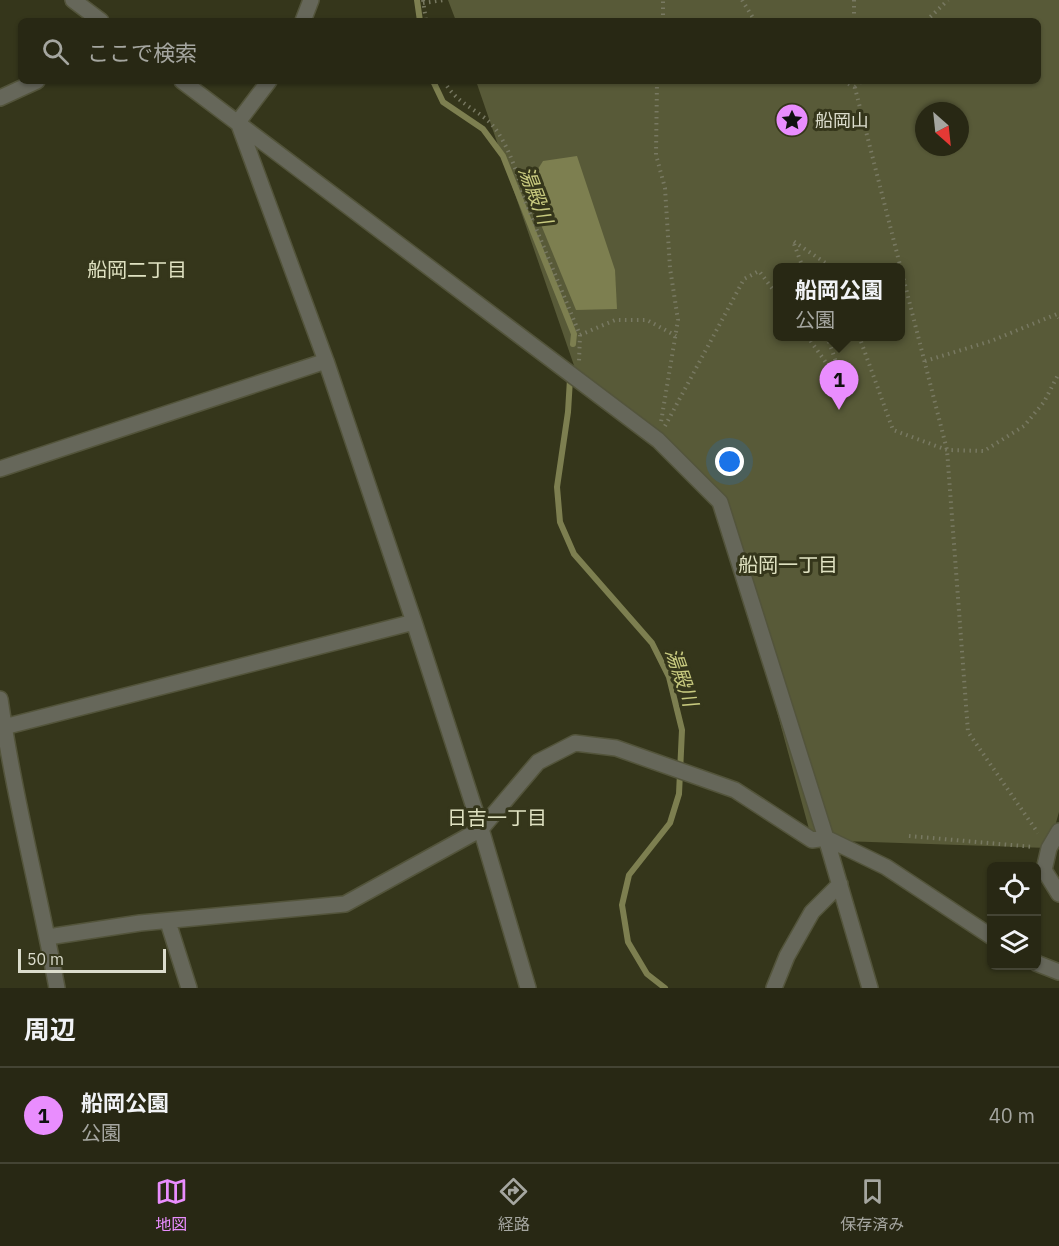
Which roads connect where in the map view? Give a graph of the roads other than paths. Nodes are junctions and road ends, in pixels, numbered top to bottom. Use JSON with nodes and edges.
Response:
{"nodes":[{"id":1,"x":73,"y":0,"type":"edge"},
{"id":2,"x":311,"y":0,"type":"edge"},
{"id":3,"x":97,"y":18,"type":"edge"},
{"id":4,"x":304,"y":18,"type":"edge"},
{"id":5,"x":31,"y":84,"type":"edge"},
{"id":6,"x":186,"y":84,"type":"edge"},
{"id":7,"x":267,"y":84,"type":"edge"},
{"id":8,"x":0,"y":99,"type":"edge"},
{"id":9,"x":238,"y":122,"type":"junction"},
{"id":10,"x":326,"y":361,"type":"junction"},
{"id":11,"x":0,"y":469,"type":"edge"},
{"id":12,"x":414,"y":622,"type":"junction"},
{"id":13,"x":0,"y":699,"type":"edge"},
{"id":14,"x":2,"y":728,"type":"edge"},
{"id":15,"x":481,"y":829,"type":"junction"},
{"id":16,"x":1059,"y":831,"type":"edge"},
{"id":17,"x":826,"y":838,"type":"junction"},
{"id":18,"x":840,"y":884,"type":"junction"},
{"id":19,"x":1059,"y":894,"type":"edge"},
{"id":20,"x":168,"y":922,"type":"junction"},
{"id":21,"x":987,"y":934,"type":"edge"},
{"id":22,"x":48,"y":937,"type":"junction"},
{"id":23,"x":1041,"y":965,"type":"edge"},
{"id":24,"x":1059,"y":972,"type":"edge"},
{"id":25,"x":529,"y":987,"type":"edge"},
{"id":26,"x":57,"y":988,"type":"edge"},
{"id":27,"x":189,"y":988,"type":"edge"},
{"id":28,"x":774,"y":988,"type":"edge"},
{"id":29,"x":870,"y":988,"type":"edge"}],
"edges":[{"from":1,"to":3,"type":"street"},
{"from":2,"to":4,"type":"street"},
{"from":5,"to":8,"type":"street"},
{"from":6,"to":9,"type":"street"},
{"from":7,"to":9,"type":"street"},
{"from":9,"to":10,"type":"street"},
{"from":9,"to":17,"type":"street"},
{"from":10,"to":11,"type":"street"},
{"from":10,"to":12,"type":"street"},
{"from":12,"to":14,"type":"street"},
{"from":12,"to":15,"type":"street"},
{"from":13,"to":14,"type":"street"},
{"from":14,"to":22,"type":"street"},
{"from":15,"to":17,"type":"street"},
{"from":15,"to":20,"type":"street"},
{"from":15,"to":25,"type":"street"},
{"from":16,"to":19,"type":"street"},
{"from":17,"to":18,"type":"street"},
{"from":17,"to":21,"type":"street"},
{"from":18,"to":28,"type":"street"},
{"from":18,"to":29,"type":"street"},
{"from":20,"to":22,"type":"street"},
{"from":20,"to":27,"type":"street"},
{"from":22,"to":26,"type":"street"},
{"from":23,"to":24,"type":"street"}]}
